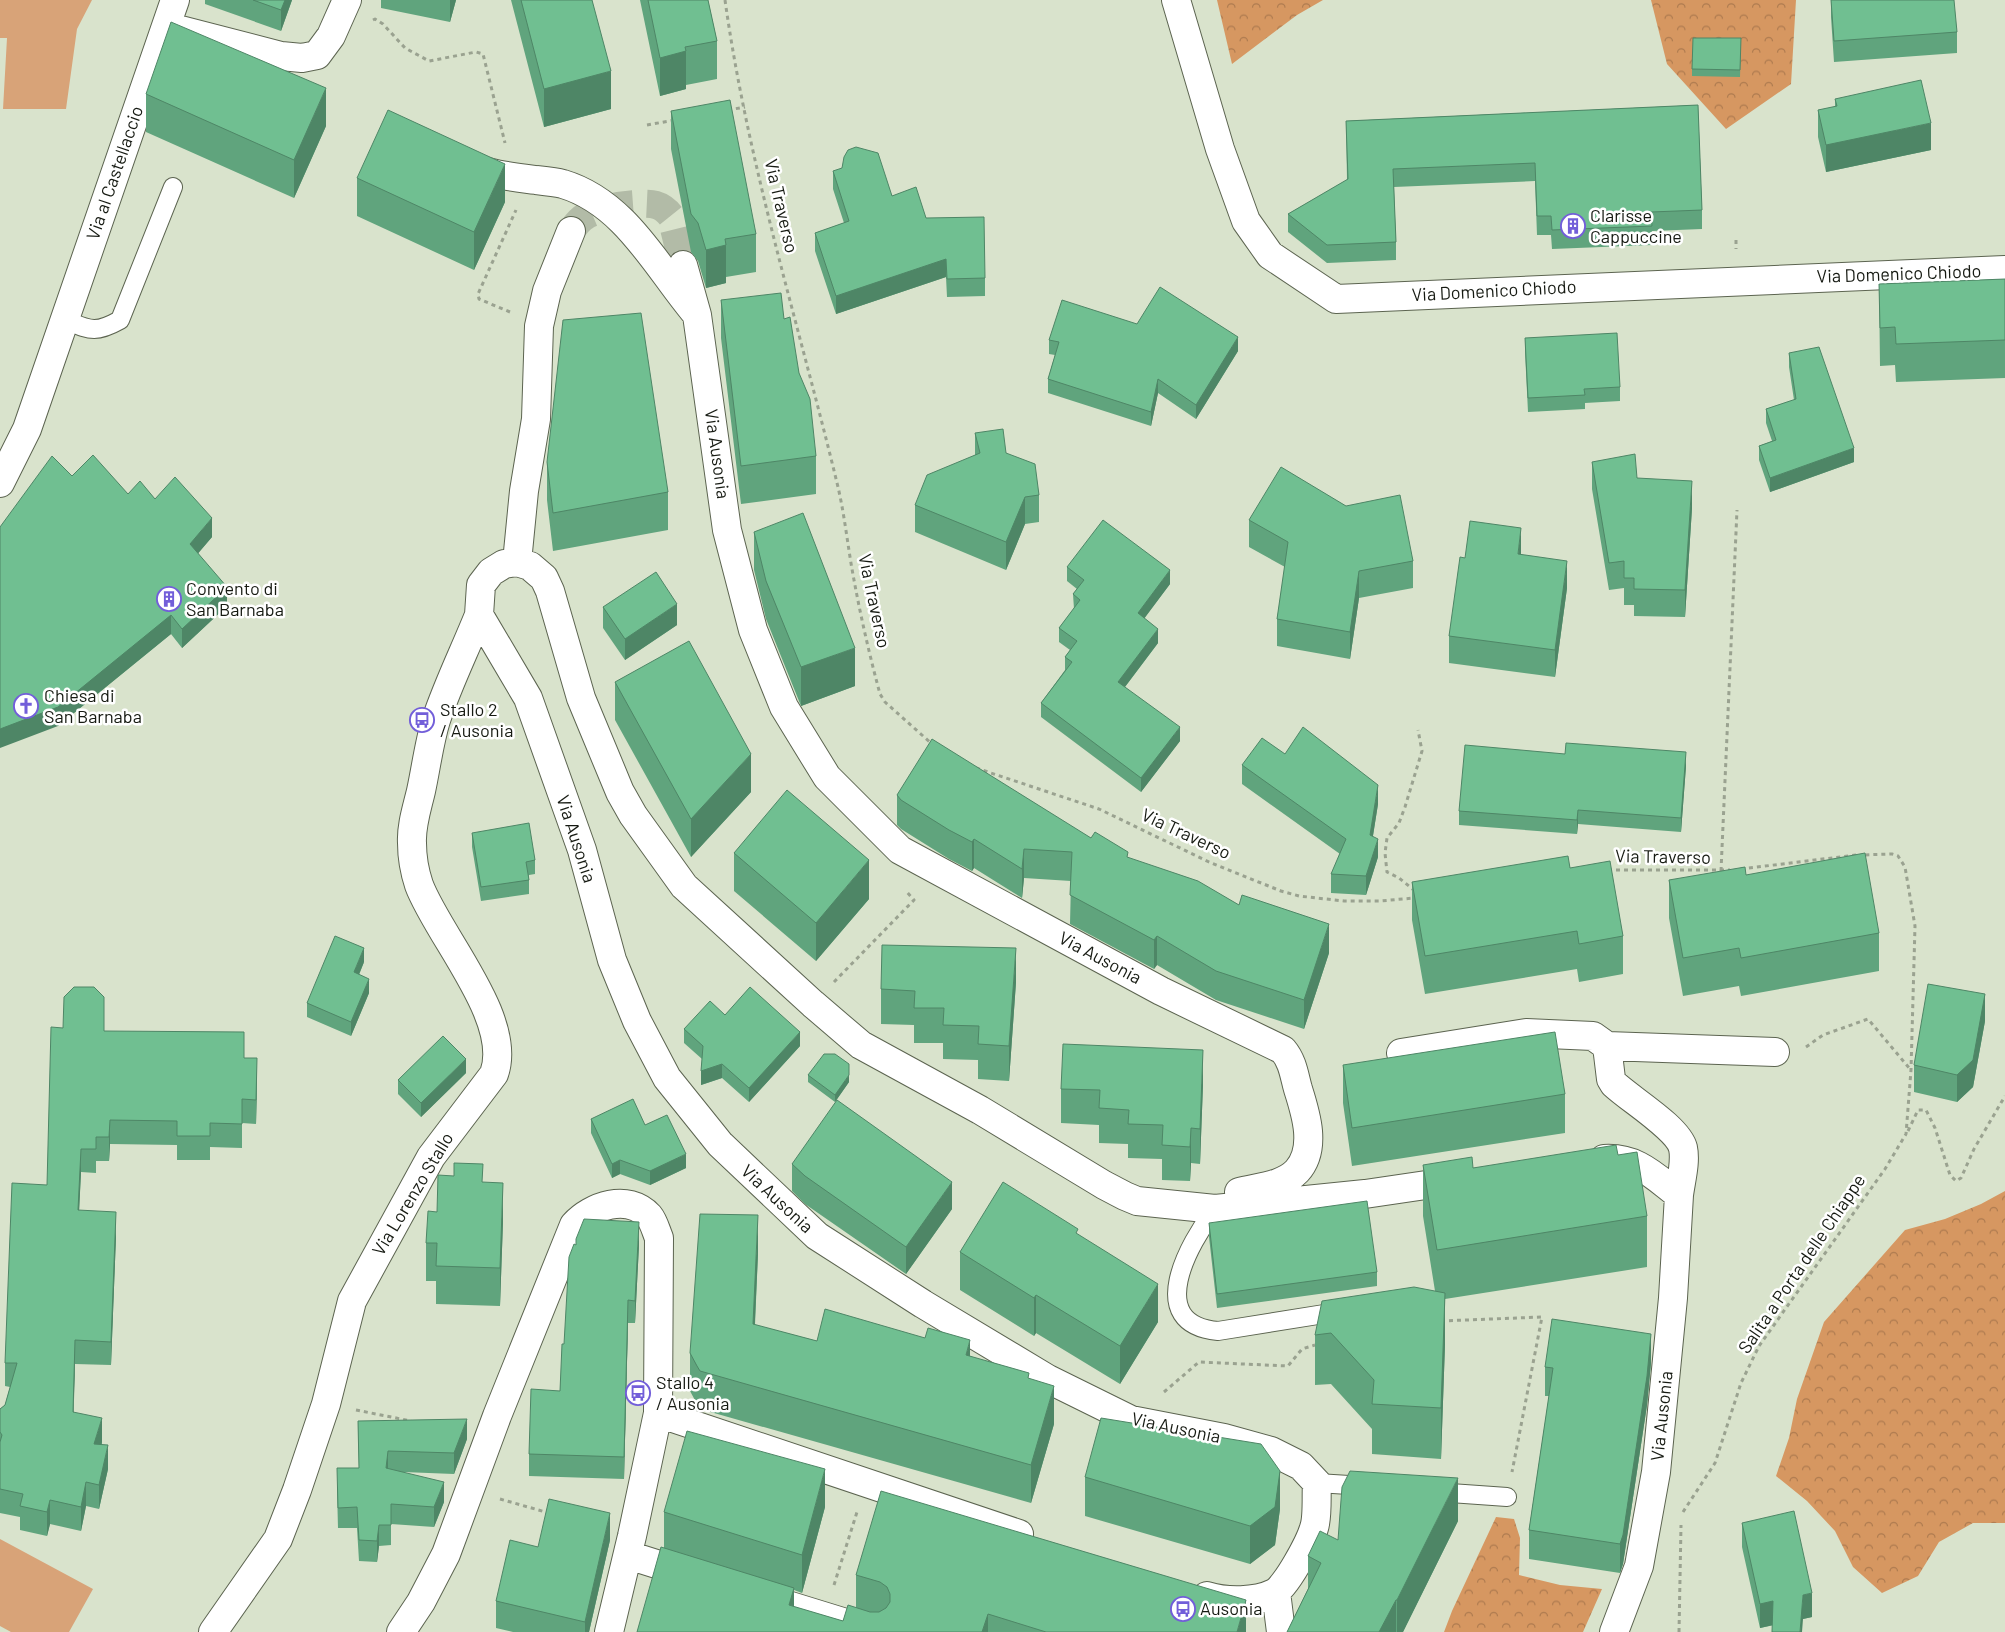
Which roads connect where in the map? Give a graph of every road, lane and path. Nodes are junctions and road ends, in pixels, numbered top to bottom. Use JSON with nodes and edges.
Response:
{"nodes":[{"id":1,"x":175,"y":0,"type":"edge"},
{"id":2,"x":347,"y":0,"type":"edge"},
{"id":3,"x":725,"y":0,"type":"edge"},
{"id":4,"x":1176,"y":0,"type":"edge"},
{"id":5,"x":383,"y":24,"type":"dead end"},
{"id":6,"x":165,"y":26,"type":"junction"},
{"id":7,"x":745,"y":107,"type":"junction"},
{"id":8,"x":497,"y":110,"type":"dead end"},
{"id":9,"x":726,"y":110,"type":"edge"},
{"id":10,"x":682,"y":118,"type":"edge"},
{"id":11,"x":647,"y":125,"type":"dead end"},
{"id":12,"x":443,"y":156,"type":"edge"},
{"id":13,"x":544,"y":181,"type":"junction"},
{"id":14,"x":173,"y":186,"type":"dead end"},
{"id":15,"x":571,"y":230,"type":"tunnel mouth"},
{"id":16,"x":683,"y":265,"type":"tunnel mouth"},
{"id":17,"x":2005,"y":270,"type":"edge"},
{"id":18,"x":515,"y":314,"type":"dead end"},
{"id":19,"x":697,"y":315,"type":"junction"},
{"id":20,"x":65,"y":320,"type":"junction"},
{"id":21,"x":0,"y":482,"type":"edge"},
{"id":22,"x":1737,"y":510,"type":"dead end"},
{"id":23,"x":517,"y":562,"type":"junction"},
{"id":24,"x":479,"y":615,"type":"junction"},
{"id":25,"x":1418,"y":730,"type":"dead end"},
{"id":26,"x":934,"y":745,"type":"edge"},
{"id":27,"x":968,"y":765,"type":"edge"},
{"id":28,"x":900,"y":850,"type":"junction"},
{"id":29,"x":1740,"y":869,"type":"edge"},
{"id":30,"x":1602,"y":870,"type":"edge"},
{"id":31,"x":1730,"y":870,"type":"edge"},
{"id":32,"x":1720,"y":871,"type":"junction"},
{"id":33,"x":1416,"y":892,"type":"edge"},
{"id":34,"x":1422,"y":897,"type":"edge"},
{"id":35,"x":813,"y":1004,"type":"junction"},
{"id":36,"x":1607,"y":1046,"type":"junction"},
{"id":37,"x":1775,"y":1052,"type":"joint"},
{"id":38,"x":1401,"y":1053,"type":"dead end"},
{"id":39,"x":1911,"y":1070,"type":"junction"},
{"id":40,"x":2005,"y":1096,"type":"edge"},
{"id":41,"x":1906,"y":1134,"type":"junction"},
{"id":42,"x":1584,"y":1162,"type":"edge"},
{"id":43,"x":1489,"y":1176,"type":"edge"},
{"id":44,"x":1679,"y":1195,"type":"junction"},
{"id":45,"x":1215,"y":1209,"type":"junction"},
{"id":46,"x":1358,"y":1308,"type":"edge"},
{"id":47,"x":1435,"y":1322,"type":"edge"},
{"id":48,"x":1321,"y":1344,"type":"edge"},
{"id":49,"x":348,"y":1409,"type":"dead end"},
{"id":50,"x":658,"y":1414,"type":"junction"},
{"id":51,"x":1131,"y":1420,"type":"junction"},
{"id":52,"x":415,"y":1421,"type":"edge"},
{"id":53,"x":1317,"y":1483,"type":"junction"},
{"id":54,"x":1383,"y":1488,"type":"edge"},
{"id":55,"x":470,"y":1491,"type":"junction"},
{"id":56,"x":1422,"y":1491,"type":"edge"},
{"id":57,"x":1507,"y":1497,"type":"joint"},
{"id":58,"x":556,"y":1514,"type":"edge"},
{"id":59,"x":1045,"y":1542,"type":"edge"},
{"id":60,"x":628,"y":1555,"type":"junction"},
{"id":61,"x":1187,"y":1589,"type":"edge"},
{"id":62,"x":1276,"y":1592,"type":"junction"},
{"id":63,"x":213,"y":1632,"type":"edge"},
{"id":64,"x":401,"y":1632,"type":"edge"},
{"id":65,"x":610,"y":1632,"type":"edge"},
{"id":66,"x":875,"y":1632,"type":"edge"},
{"id":67,"x":1281,"y":1632,"type":"edge"},
{"id":68,"x":1614,"y":1632,"type":"edge"},
{"id":69,"x":1679,"y":1632,"type":"edge"}],
"edges":[{"from":1,"to":6,"type":"street","name":"Via al Castellaccio"},
{"from":2,"to":6,"type":"street"},
{"from":3,"to":7,"type":"path","name":"Via Traverso"},
{"from":4,"to":17,"type":"street","name":"Via Domenico Chiodo"},
{"from":5,"to":8,"type":"path"},
{"from":6,"to":20,"type":"street","name":"Via al Castellaccio"},
{"from":7,"to":9,"type":"path"},
{"from":7,"to":26,"type":"path","name":"Via Traverso"},
{"from":10,"to":11,"type":"path"},
{"from":12,"to":13,"type":"street"},
{"from":13,"to":18,"type":"path"},
{"from":13,"to":19,"type":"street"},
{"from":14,"to":20,"type":"lane"},
{"from":15,"to":23,"type":"street"},
{"from":16,"to":19,"type":"street","name":"Via Ausonia"},
{"from":19,"to":28,"type":"street","name":"Via Ausonia"},
{"from":20,"to":21,"type":"street","name":"Via al Castellaccio"},
{"from":22,"to":32,"type":"path"},
{"from":23,"to":24,"type":"street"},
{"from":23,"to":35,"type":"street"},
{"from":24,"to":51,"type":"street","name":"Via Ausonia"},
{"from":24,"to":63,"type":"street","name":"Via Lorenzo Stallo"},
{"from":25,"to":33,"type":"path"},
{"from":27,"to":34,"type":"path","name":"Via Traverso"},
{"from":28,"to":35,"type":"path"},
{"from":28,"to":45,"type":"street","name":"Via Ausonia"},
{"from":29,"to":39,"type":"path"},
{"from":30,"to":32,"type":"path","name":"Via Traverso"},
{"from":31,"to":32,"type":"path","name":"Via Traverso"},
{"from":35,"to":45,"type":"street"},
{"from":36,"to":37,"type":"street"},
{"from":36,"to":38,"type":"street"},
{"from":36,"to":44,"type":"street","name":"Via Ausonia"},
{"from":37,"to":39,"type":"path"},
{"from":39,"to":41,"type":"path"},
{"from":40,"to":41,"type":"path"},
{"from":41,"to":69,"type":"path","name":"Salita a Porta delle Chiappe"},
{"from":42,"to":44,"type":"street"},
{"from":43,"to":45,"type":"street"},
{"from":44,"to":68,"type":"street","name":"Via Ausonia"},
{"from":45,"to":46,"type":"lane"},
{"from":47,"to":57,"type":"path"},
{"from":48,"to":51,"type":"path"},
{"from":49,"to":52,"type":"path"},
{"from":50,"to":55,"type":"street"},
{"from":50,"to":59,"type":"street"},
{"from":50,"to":60,"type":"street"},
{"from":51,"to":53,"type":"street","name":"Via Ausonia"},
{"from":53,"to":54,"type":"lane"},
{"from":53,"to":62,"type":"street"},
{"from":55,"to":58,"type":"path"},
{"from":55,"to":64,"type":"street"},
{"from":56,"to":57,"type":"lane"},
{"from":60,"to":65,"type":"street"},
{"from":60,"to":66,"type":"street"},
{"from":61,"to":62,"type":"street"},
{"from":62,"to":67,"type":"street"}]}
